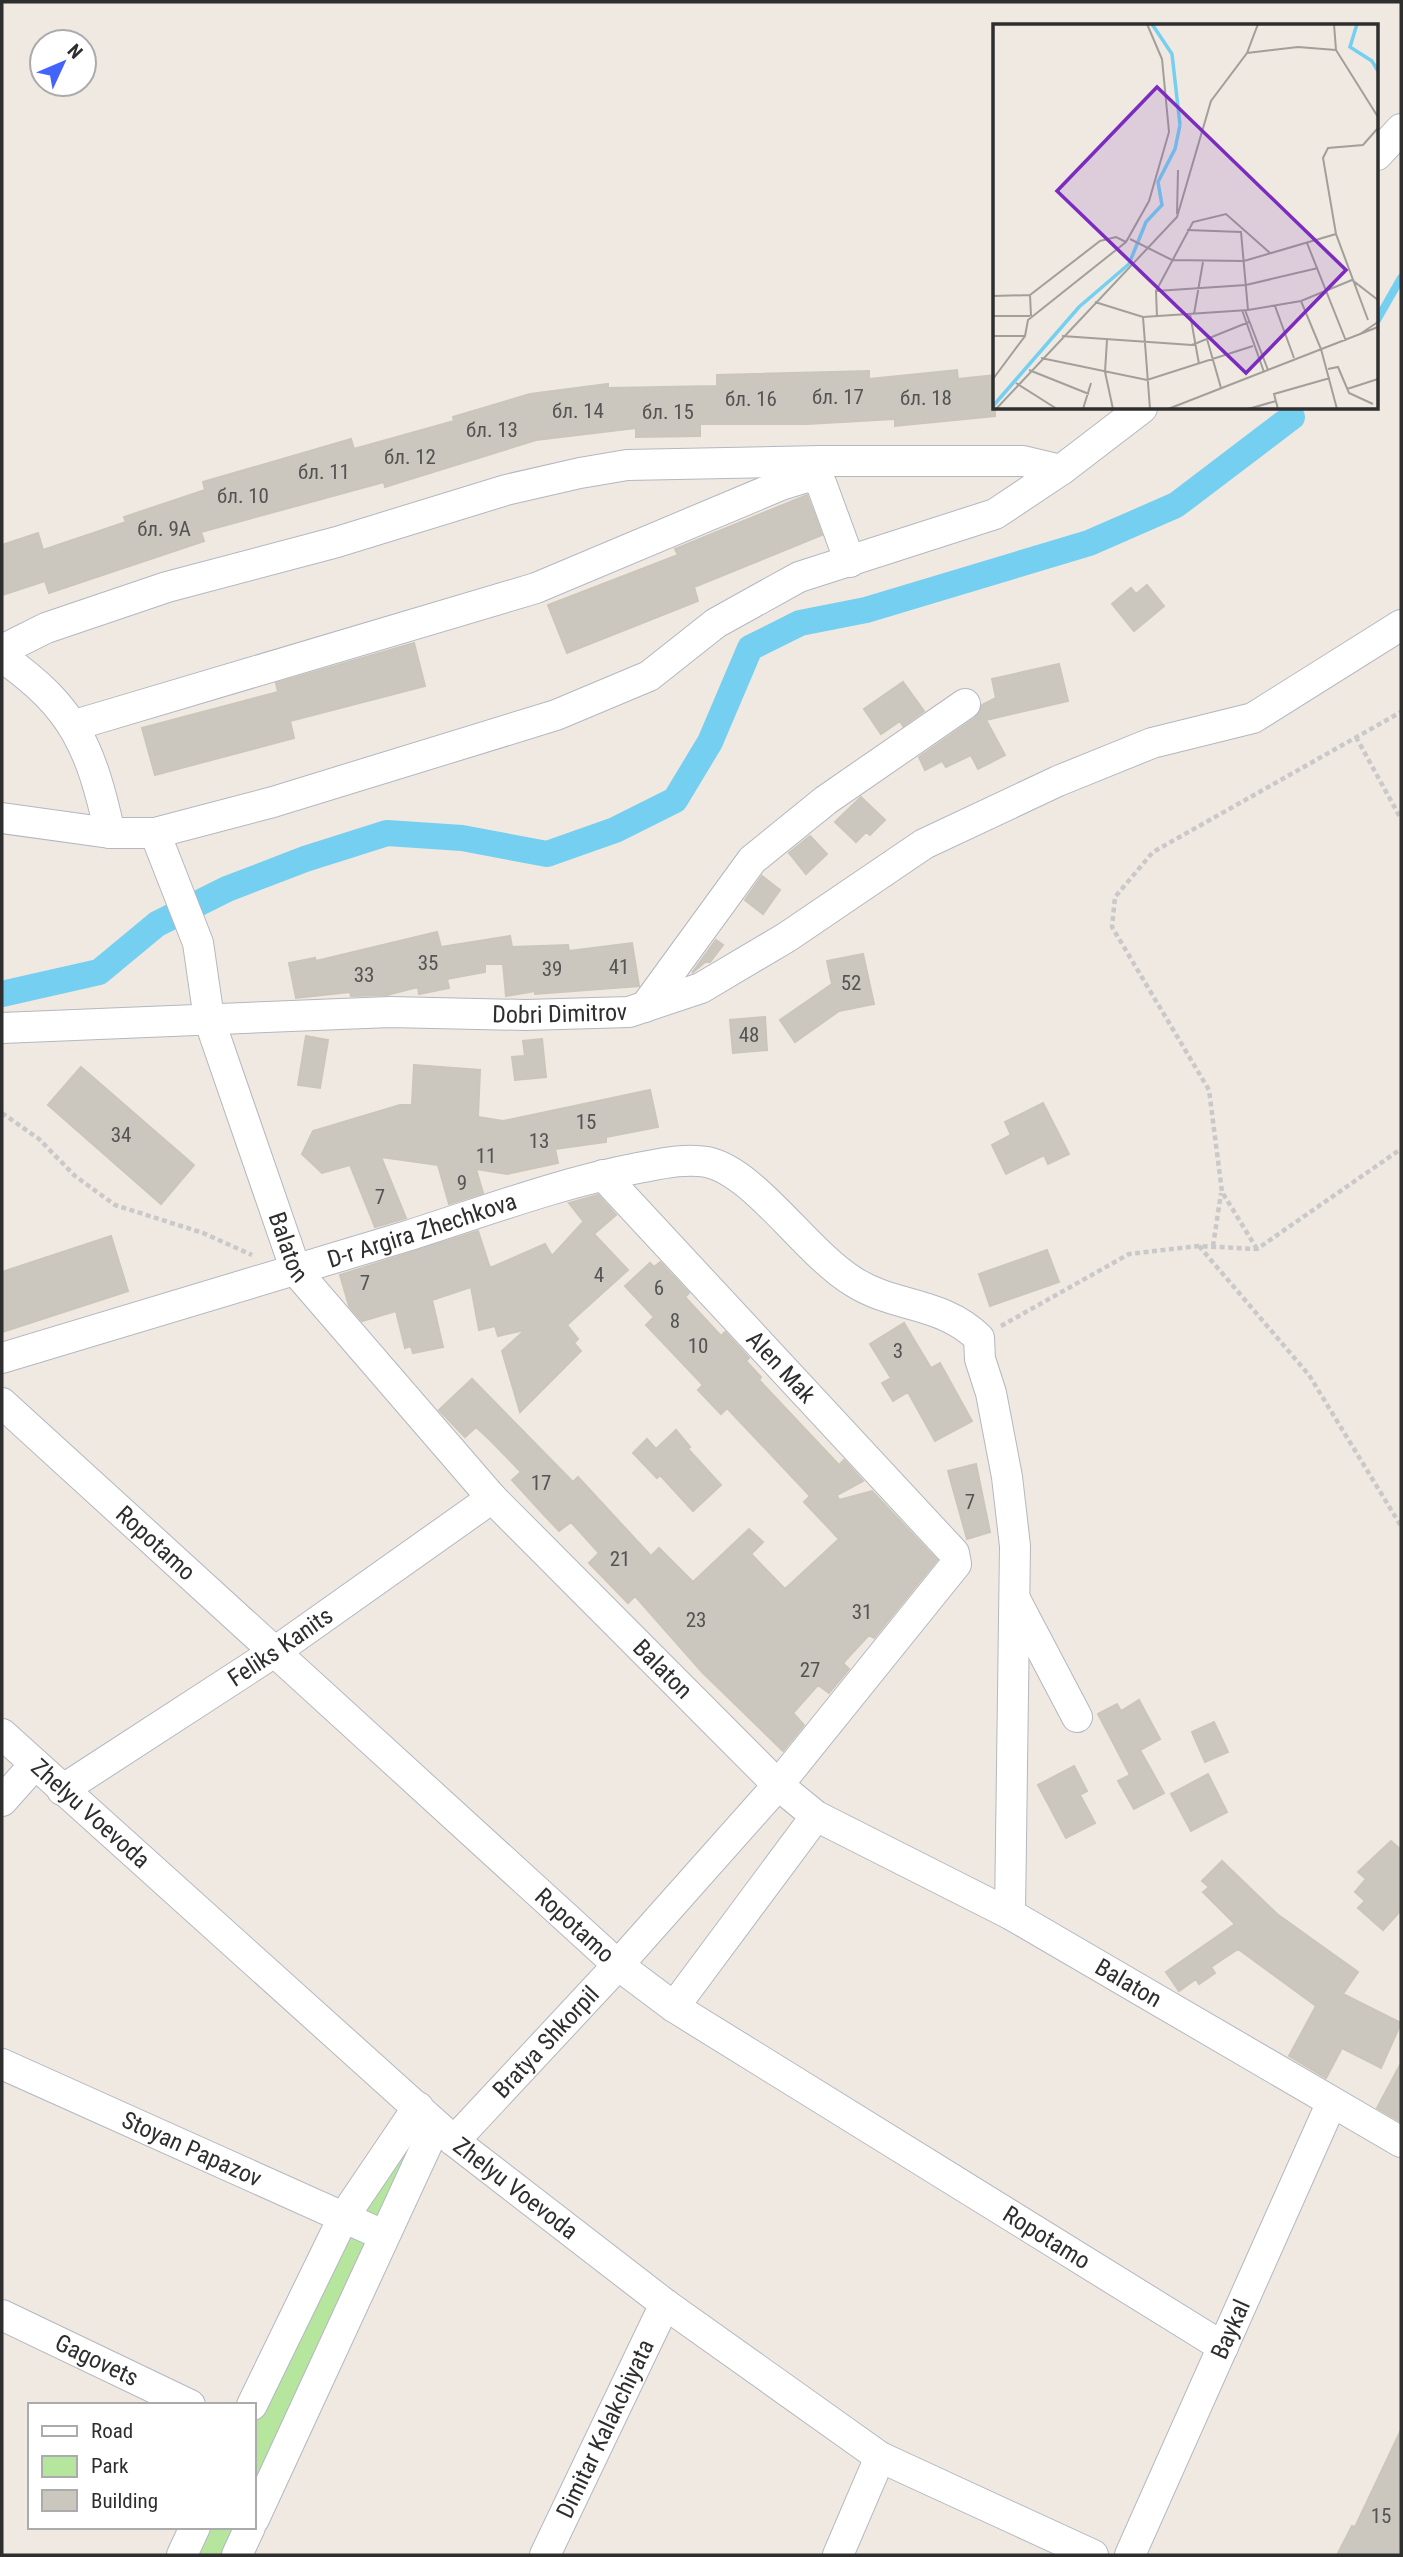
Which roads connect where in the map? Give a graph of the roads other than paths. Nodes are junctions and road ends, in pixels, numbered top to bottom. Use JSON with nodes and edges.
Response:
{"nodes":[{"id":1,"x":1401,"y":129,"type":"edge"},
{"id":2,"x":1378,"y":154,"type":"edge"},
{"id":3,"x":1139,"y":410,"type":"edge"},
{"id":4,"x":1061,"y":470,"type":"junction"},
{"id":5,"x":850,"y":562,"type":"junction"},
{"id":6,"x":1401,"y":625,"type":"edge"},
{"id":7,"x":2,"y":650,"type":"edge"},
{"id":8,"x":2,"y":657,"type":"edge"},
{"id":9,"x":965,"y":704,"type":"dead end"},
{"id":10,"x":75,"y":725,"type":"junction"},
{"id":11,"x":2,"y":818,"type":"edge"},
{"id":12,"x":110,"y":833,"type":"junction"},
{"id":13,"x":155,"y":833,"type":"junction"},
{"id":14,"x":645,"y":1007,"type":"junction"},
{"id":15,"x":209,"y":1019,"type":"junction"},
{"id":16,"x":2,"y":1028,"type":"edge"},
{"id":17,"x":603,"y":1175,"type":"junction"},
{"id":18,"x":296,"y":1271,"type":"junction"},
{"id":19,"x":2,"y":1358,"type":"edge"},
{"id":20,"x":2,"y":1403,"type":"edge"},
{"id":21,"x":492,"y":1498,"type":"junction"},
{"id":22,"x":956,"y":1560,"type":"joint"},
{"id":23,"x":1014,"y":1598,"type":"junction"},
{"id":24,"x":276,"y":1651,"type":"junction"},
{"id":25,"x":1077,"y":1717,"type":"dead end"},
{"id":26,"x":2,"y":1734,"type":"edge"},
{"id":27,"x":35,"y":1764,"type":"junction"},
{"id":28,"x":778,"y":1785,"type":"junction"},
{"id":29,"x":62,"y":1790,"type":"junction"},
{"id":30,"x":2,"y":1801,"type":"edge"},
{"id":31,"x":816,"y":1816,"type":"junction"},
{"id":32,"x":1010,"y":1914,"type":"junction"},
{"id":33,"x":618,"y":1965,"type":"junction"},
{"id":34,"x":674,"y":2007,"type":"junction"},
{"id":35,"x":2,"y":2064,"type":"edge"},
{"id":36,"x":1331,"y":2104,"type":"junction"},
{"id":37,"x":436,"y":2124,"type":"junction"},
{"id":38,"x":1401,"y":2142,"type":"edge"},
{"id":39,"x":343,"y":2218,"type":"junction"},
{"id":40,"x":383,"y":2235,"type":"junction"},
{"id":41,"x":665,"y":2304,"type":"junction"},
{"id":42,"x":2,"y":2315,"type":"edge"},
{"id":43,"x":1223,"y":2347,"type":"junction"},
{"id":44,"x":186,"y":2403,"type":"edge"},
{"id":45,"x":253,"y":2403,"type":"edge"},
{"id":46,"x":880,"y":2457,"type":"junction"},
{"id":47,"x":256,"y":2515,"type":"edge"},
{"id":48,"x":194,"y":2529,"type":"edge"},
{"id":49,"x":249,"y":2529,"type":"edge"},
{"id":50,"x":182,"y":2555,"type":"edge"},
{"id":51,"x":237,"y":2555,"type":"edge"},
{"id":52,"x":545,"y":2555,"type":"edge"},
{"id":53,"x":838,"y":2555,"type":"edge"},
{"id":54,"x":1093,"y":2555,"type":"edge"},
{"id":55,"x":1130,"y":2555,"type":"edge"}],
"edges":[{"from":1,"to":2,"type":"street"},
{"from":3,"to":4,"type":"street"},
{"from":4,"to":5,"type":"street"},
{"from":4,"to":7,"type":"street"},
{"from":5,"to":10,"type":"street"},
{"from":5,"to":13,"type":"street"},
{"from":6,"to":14,"type":"street","name":"Dobri Dimitrov"},
{"from":8,"to":10,"type":"street"},
{"from":9,"to":14,"type":"street"},
{"from":10,"to":12,"type":"street"},
{"from":11,"to":12,"type":"street"},
{"from":12,"to":13,"type":"street"},
{"from":13,"to":15,"type":"street","name":"Balaton"},
{"from":14,"to":15,"type":"street","name":"Dobri Dimitrov"},
{"from":15,"to":16,"type":"street","name":"Dobri Dimitrov"},
{"from":15,"to":18,"type":"street","name":"Balaton"},
{"from":17,"to":18,"type":"street","name":"D-r Argira Zhechkova"},
{"from":17,"to":22,"type":"street","name":"Alen Mak"},
{"from":17,"to":23,"type":"street","name":"D-r Argira Zhechkova"},
{"from":18,"to":19,"type":"street","name":"D-r Argira Zhechkova"},
{"from":18,"to":21,"type":"street","name":"Balaton"},
{"from":20,"to":24,"type":"street","name":"Ropotamo"},
{"from":21,"to":24,"type":"street","name":"Feliks Kanits"},
{"from":21,"to":28,"type":"street","name":"Balaton"},
{"from":22,"to":28,"type":"street","name":"Bratya Shkorpil"},
{"from":23,"to":25,"type":"street"},
{"from":23,"to":32,"type":"street"},
{"from":24,"to":29,"type":"street","name":"Feliks Kanits"},
{"from":24,"to":33,"type":"street","name":"Ropotamo"},
{"from":26,"to":27,"type":"street","name":"Zhelyu Voevoda"},
{"from":27,"to":29,"type":"street","name":"Zhelyu Voevoda"},
{"from":27,"to":30,"type":"street"},
{"from":28,"to":31,"type":"street","name":"Balaton"},
{"from":28,"to":33,"type":"street","name":"Bratya Shkorpil"},
{"from":29,"to":37,"type":"street","name":"Zhelyu Voevoda"},
{"from":31,"to":32,"type":"street","name":"Balaton"},
{"from":31,"to":34,"type":"street"},
{"from":32,"to":36,"type":"street","name":"Balaton"},
{"from":33,"to":34,"type":"street","name":"Ropotamo"},
{"from":33,"to":37,"type":"street","name":"Bratya Shkorpil"},
{"from":34,"to":43,"type":"street","name":"Ropotamo"},
{"from":35,"to":39,"type":"street","name":"Stoyan Papazov"},
{"from":36,"to":38,"type":"street","name":"Balaton"},
{"from":36,"to":43,"type":"street","name":"Baykal"},
{"from":37,"to":39,"type":"street","name":"Bratya Shkorpil"},
{"from":37,"to":40,"type":"street","name":"Bratya Shkorpil"},
{"from":37,"to":41,"type":"street","name":"Zhelyu Voevoda"},
{"from":39,"to":40,"type":"street","name":"Stoyan Papazov"},
{"from":39,"to":45,"type":"street","name":"Bratya Shkorpil"},
{"from":40,"to":47,"type":"street","name":"Bratya Shkorpil"},
{"from":41,"to":46,"type":"street","name":"Zhelyu Voevoda"},
{"from":41,"to":52,"type":"street","name":"Dimitar Kalakchiyata"},
{"from":42,"to":44,"type":"street","name":"Gagovets"},
{"from":43,"to":55,"type":"street","name":"Baykal"},
{"from":46,"to":53,"type":"street"},
{"from":46,"to":54,"type":"street","name":"Zhelyu Voevoda"},
{"from":48,"to":50,"type":"street"},
{"from":49,"to":51,"type":"street"}]}
